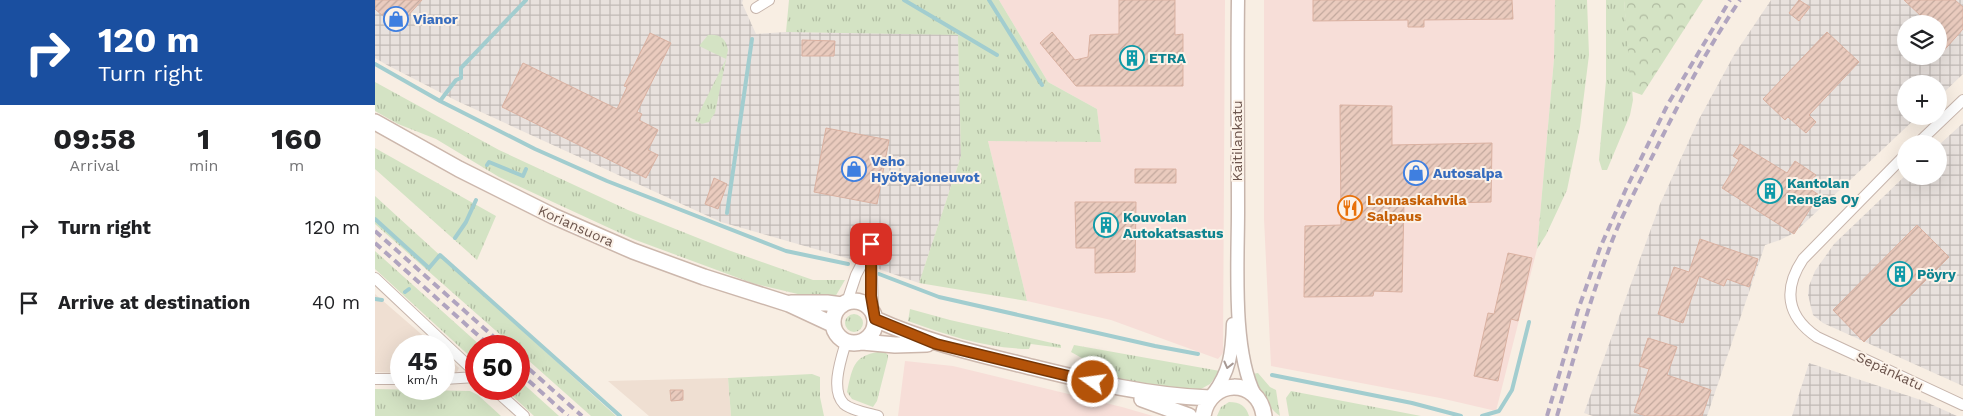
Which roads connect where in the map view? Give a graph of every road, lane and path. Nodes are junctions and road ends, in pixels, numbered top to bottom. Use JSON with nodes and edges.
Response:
{"nodes":[{"id":1,"x":769,"y":0,"type":"edge"},
{"id":2,"x":1237,"y":0,"type":"edge"},
{"id":3,"x":756,"y":8,"type":"dead end"},
{"id":4,"x":1963,"y":100,"type":"edge"},
{"id":5,"x":375,"y":122,"type":"edge"},
{"id":6,"x":1926,"y":135,"type":"edge"},
{"id":7,"x":1897,"y":163,"type":"edge"},
{"id":8,"x":375,"y":278,"type":"edge"},
{"id":9,"x":1237,"y":282,"type":"junction"},
{"id":10,"x":844,"y":303,"type":"junction"},
{"id":11,"x":789,"y":304,"type":"junction"},
{"id":12,"x":874,"y":316,"type":"junction"},
{"id":13,"x":833,"y":324,"type":"junction"},
{"id":14,"x":846,"y":342,"type":"junction"},
{"id":15,"x":862,"y":342,"type":"junction"},
{"id":16,"x":936,"y":344,"type":"junction"},
{"id":17,"x":465,"y":363,"type":"edge"},
{"id":18,"x":375,"y":379,"type":"edge"},
{"id":19,"x":390,"y":379,"type":"edge"},
{"id":20,"x":1108,"y":386,"type":"junction"},
{"id":21,"x":1255,"y":395,"type":"junction"},
{"id":22,"x":1211,"y":396,"type":"junction"},
{"id":23,"x":506,"y":400,"type":"edge"},
{"id":24,"x":1963,"y":405,"type":"edge"},
{"id":25,"x":524,"y":416,"type":"edge"},
{"id":26,"x":878,"y":416,"type":"edge"},
{"id":27,"x":1189,"y":416,"type":"edge"},
{"id":28,"x":1203,"y":416,"type":"edge"},
{"id":29,"x":1265,"y":416,"type":"edge"}],
"edges":[{"from":1,"to":3,"type":"street"},
{"from":2,"to":9,"type":"street","name":"Kaitilankatu"},
{"from":4,"to":6,"type":"street"},
{"from":5,"to":11,"type":"main road","name":"Koriansuora"},
{"from":7,"to":24,"type":"street","name":"Sepänkatu"},
{"from":8,"to":17,"type":"street"},
{"from":9,"to":21,"type":"street","name":"Kaitilankatu"},
{"from":9,"to":22,"type":"street","name":"Kaitilankatu","one_way":true},
{"from":10,"to":11,"type":"main road","name":"Koriansuora"},
{"from":10,"to":12,"type":"main road"},
{"from":10,"to":12,"type":"street"},
{"from":10,"to":13,"type":"main road"},
{"from":11,"to":13,"type":"main road","name":"Koriansuora"},
{"from":12,"to":15,"type":"main road"},
{"from":12,"to":16,"type":"main road"},
{"from":13,"to":14,"type":"main road"},
{"from":14,"to":15,"type":"main road"},
{"from":14,"to":26,"type":"street"},
{"from":15,"to":16,"type":"main road"},
{"from":16,"to":20,"type":"main road"},
{"from":18,"to":19,"type":"street"},
{"from":20,"to":22,"type":"main road"},
{"from":20,"to":27,"type":"main road"},
{"from":21,"to":22,"type":"main road"},
{"from":21,"to":29,"type":"main road"},
{"from":22,"to":28,"type":"main road"},
{"from":23,"to":25,"type":"street"}]}
